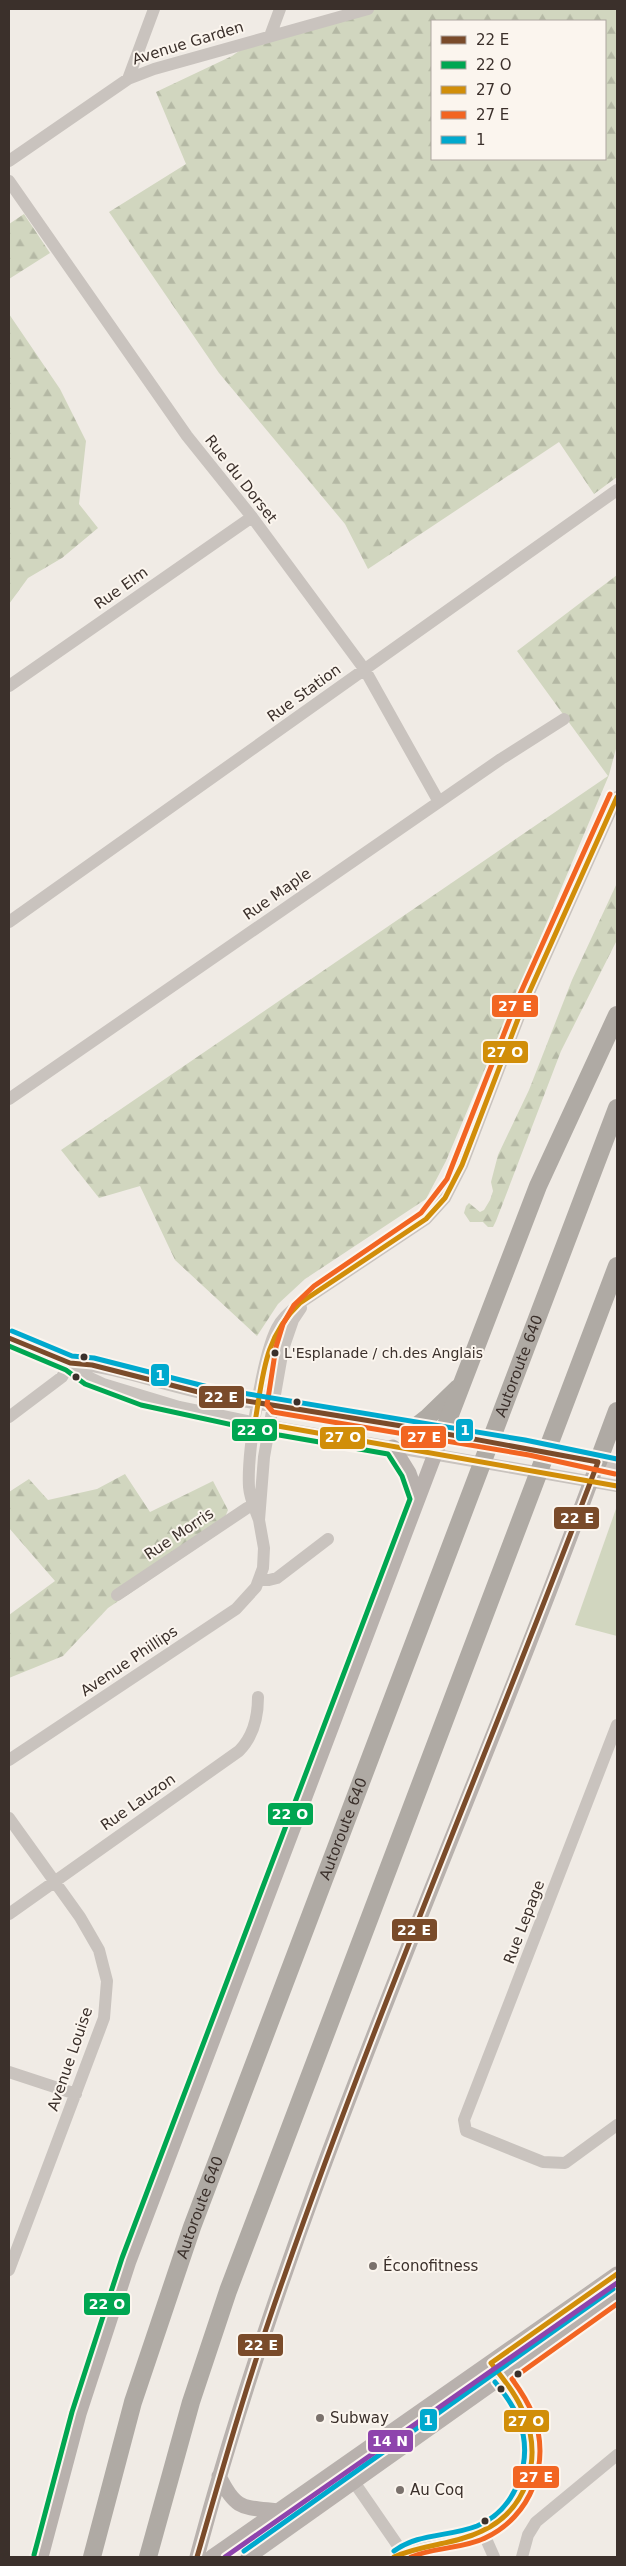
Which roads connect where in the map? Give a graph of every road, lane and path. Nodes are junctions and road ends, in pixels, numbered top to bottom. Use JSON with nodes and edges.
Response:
{"nodes":[{"id":1,"x":154,"y":9,"type":"edge"},
{"id":2,"x":280,"y":9,"type":"edge"},
{"id":3,"x":368,"y":9,"type":"edge"},
{"id":4,"x":270,"y":36,"type":"junction"},
{"id":5,"x":128,"y":79,"type":"junction"},
{"id":6,"x":9,"y":160,"type":"edge"},
{"id":7,"x":9,"y":181,"type":"edge"},
{"id":8,"x":617,"y":490,"type":"edge"},
{"id":9,"x":252,"y":517,"type":"junction"},
{"id":10,"x":365,"y":670,"type":"junction"},
{"id":11,"x":9,"y":686,"type":"edge"},
{"id":12,"x":564,"y":719,"type":"dead end"},
{"id":13,"x":617,"y":796,"type":"edge"},
{"id":14,"x":439,"y":802,"type":"junction"},
{"id":15,"x":9,"y":922,"type":"edge"},
{"id":16,"x":617,"y":1015,"type":"edge"},
{"id":17,"x":9,"y":1098,"type":"edge"},
{"id":18,"x":617,"y":1108,"type":"edge"},
{"id":19,"x":617,"y":1266,"type":"edge"},
{"id":20,"x":318,"y":1292,"type":"junction"},
{"id":21,"x":9,"y":1338,"type":"edge"},
{"id":22,"x":70,"y":1363,"type":"junction"},
{"id":23,"x":462,"y":1383,"type":"junction"},
{"id":24,"x":259,"y":1403,"type":"junction"},
{"id":25,"x":274,"y":1405,"type":"junction"},
{"id":26,"x":617,"y":1411,"type":"edge"},
{"id":27,"x":9,"y":1416,"type":"edge"},
{"id":28,"x":255,"y":1422,"type":"junction"},
{"id":29,"x":270,"y":1426,"type":"junction"},
{"id":30,"x":414,"y":1428,"type":"junction"},
{"id":31,"x":443,"y":1433,"type":"junction"},
{"id":32,"x":393,"y":1447,"type":"junction"},
{"id":33,"x":435,"y":1454,"type":"junction"},
{"id":34,"x":598,"y":1462,"type":"junction"},
{"id":35,"x":617,"y":1466,"type":"edge"},
{"id":36,"x":591,"y":1481,"type":"junction"},
{"id":37,"x":617,"y":1486,"type":"edge"},
{"id":38,"x":418,"y":1499,"type":"junction"},
{"id":39,"x":256,"y":1503,"type":"junction"},
{"id":40,"x":328,"y":1538,"type":"dead end"},
{"id":41,"x":259,"y":1580,"type":"junction"},
{"id":42,"x":117,"y":1594,"type":"dead end"},
{"id":43,"x":258,"y":1697,"type":"dead end"},
{"id":44,"x":617,"y":1725,"type":"edge"},
{"id":45,"x":9,"y":1760,"type":"edge"},
{"id":46,"x":9,"y":1818,"type":"edge"},
{"id":47,"x":55,"y":1882,"type":"junction"},
{"id":48,"x":9,"y":1914,"type":"edge"},
{"id":49,"x":9,"y":2072,"type":"edge"},
{"id":50,"x":76,"y":2094,"type":"junction"},
{"id":51,"x":617,"y":2125,"type":"edge"},
{"id":52,"x":9,"y":2270,"type":"edge"},
{"id":53,"x":617,"y":2274,"type":"edge"},
{"id":54,"x":617,"y":2295,"type":"edge"},
{"id":55,"x":491,"y":2363,"type":"junction"},
{"id":56,"x":501,"y":2377,"type":"junction"},
{"id":57,"x":617,"y":2455,"type":"edge"},
{"id":58,"x":219,"y":2476,"type":"junction"},
{"id":59,"x":354,"y":2482,"type":"junction"},
{"id":60,"x":279,"y":2511,"type":"junction"},
{"id":61,"x":483,"y":2532,"type":"junction"},
{"id":62,"x":398,"y":2556,"type":"edge"},
{"id":63,"x":41,"y":2557,"type":"edge"},
{"id":64,"x":92,"y":2557,"type":"edge"},
{"id":65,"x":148,"y":2557,"type":"edge"},
{"id":66,"x":197,"y":2557,"type":"edge"},
{"id":67,"x":212,"y":2557,"type":"edge"},
{"id":68,"x":248,"y":2557,"type":"edge"},
{"id":69,"x":494,"y":2557,"type":"edge"},
{"id":70,"x":522,"y":2557,"type":"edge"}],
"edges":[{"from":1,"to":5,"type":"street"},
{"from":2,"to":4,"type":"street"},
{"from":3,"to":4,"type":"street","name":"Avenue Garden"},
{"from":4,"to":5,"type":"street","name":"Avenue Garden"},
{"from":5,"to":6,"type":"street","name":"Avenue Garden"},
{"from":7,"to":9,"type":"street","name":"Rue du Dorset"},
{"from":8,"to":10,"type":"street","name":"Rue Station"},
{"from":9,"to":10,"type":"street","name":"Rue du Dorset"},
{"from":9,"to":11,"type":"street","name":"Rue Elm"},
{"from":10,"to":14,"type":"street","name":"Rue du Dorset"},
{"from":10,"to":15,"type":"street","name":"Rue Station"},
{"from":12,"to":14,"type":"street","name":"Rue Maple"},
{"from":13,"to":20,"type":"street"},
{"from":14,"to":17,"type":"street","name":"Rue Maple"},
{"from":16,"to":23,"type":"highway"},
{"from":18,"to":64,"type":"highway","name":"Autoroute 640"},
{"from":19,"to":65,"type":"highway"},
{"from":20,"to":24,"type":"street","name":"Avenue Phillips"},
{"from":20,"to":25,"type":"street","name":"Avenue Phillips"},
{"from":21,"to":22,"type":"street"},
{"from":22,"to":24,"type":"street"},
{"from":22,"to":27,"type":"street"},
{"from":22,"to":28,"type":"street"},
{"from":23,"to":30,"type":"highway"},
{"from":23,"to":31,"type":"highway"},
{"from":24,"to":25,"type":"street"},
{"from":24,"to":28,"type":"street","name":"Avenue Phillips"},
{"from":25,"to":29,"type":"street","name":"Avenue Phillips"},
{"from":25,"to":30,"type":"street"},
{"from":26,"to":34,"type":"highway"},
{"from":28,"to":29,"type":"street"},
{"from":28,"to":39,"type":"street","name":"Avenue Phillips"},
{"from":29,"to":32,"type":"street"},
{"from":29,"to":39,"type":"street","name":"Avenue Phillips"},
{"from":30,"to":31,"type":"street"},
{"from":31,"to":33,"type":"main road"},
{"from":31,"to":34,"type":"street"},
{"from":32,"to":33,"type":"street"},
{"from":32,"to":38,"type":"main road"},
{"from":33,"to":36,"type":"street"},
{"from":33,"to":38,"type":"main road"},
{"from":34,"to":35,"type":"street"},
{"from":34,"to":36,"type":"main road"},
{"from":36,"to":37,"type":"street"},
{"from":36,"to":58,"type":"main road"},
{"from":38,"to":63,"type":"main road"},
{"from":39,"to":41,"type":"street","name":"Avenue Phillips"},
{"from":39,"to":42,"type":"street","name":"Rue Morris"},
{"from":40,"to":41,"type":"street"},
{"from":41,"to":45,"type":"street","name":"Avenue Phillips"},
{"from":43,"to":47,"type":"street","name":"Rue Lauzon"},
{"from":44,"to":51,"type":"street","name":"Rue Lepage"},
{"from":46,"to":47,"type":"street","name":"Avenue Louise"},
{"from":47,"to":48,"type":"street","name":"Rue Lauzon"},
{"from":47,"to":50,"type":"street","name":"Avenue Louise"},
{"from":49,"to":50,"type":"street"},
{"from":50,"to":52,"type":"street","name":"Avenue Louise"},
{"from":53,"to":55,"type":"main road"},
{"from":54,"to":56,"type":"main road"},
{"from":55,"to":56,"type":"street"},
{"from":55,"to":60,"type":"main road"},
{"from":56,"to":59,"type":"main road"},
{"from":56,"to":61,"type":"street"},
{"from":57,"to":70,"type":"street"},
{"from":58,"to":60,"type":"main road"},
{"from":58,"to":66,"type":"main road"},
{"from":59,"to":62,"type":"street"},
{"from":59,"to":68,"type":"main road"},
{"from":60,"to":67,"type":"main road"},
{"from":61,"to":62,"type":"street"},
{"from":61,"to":69,"type":"street"}]}
